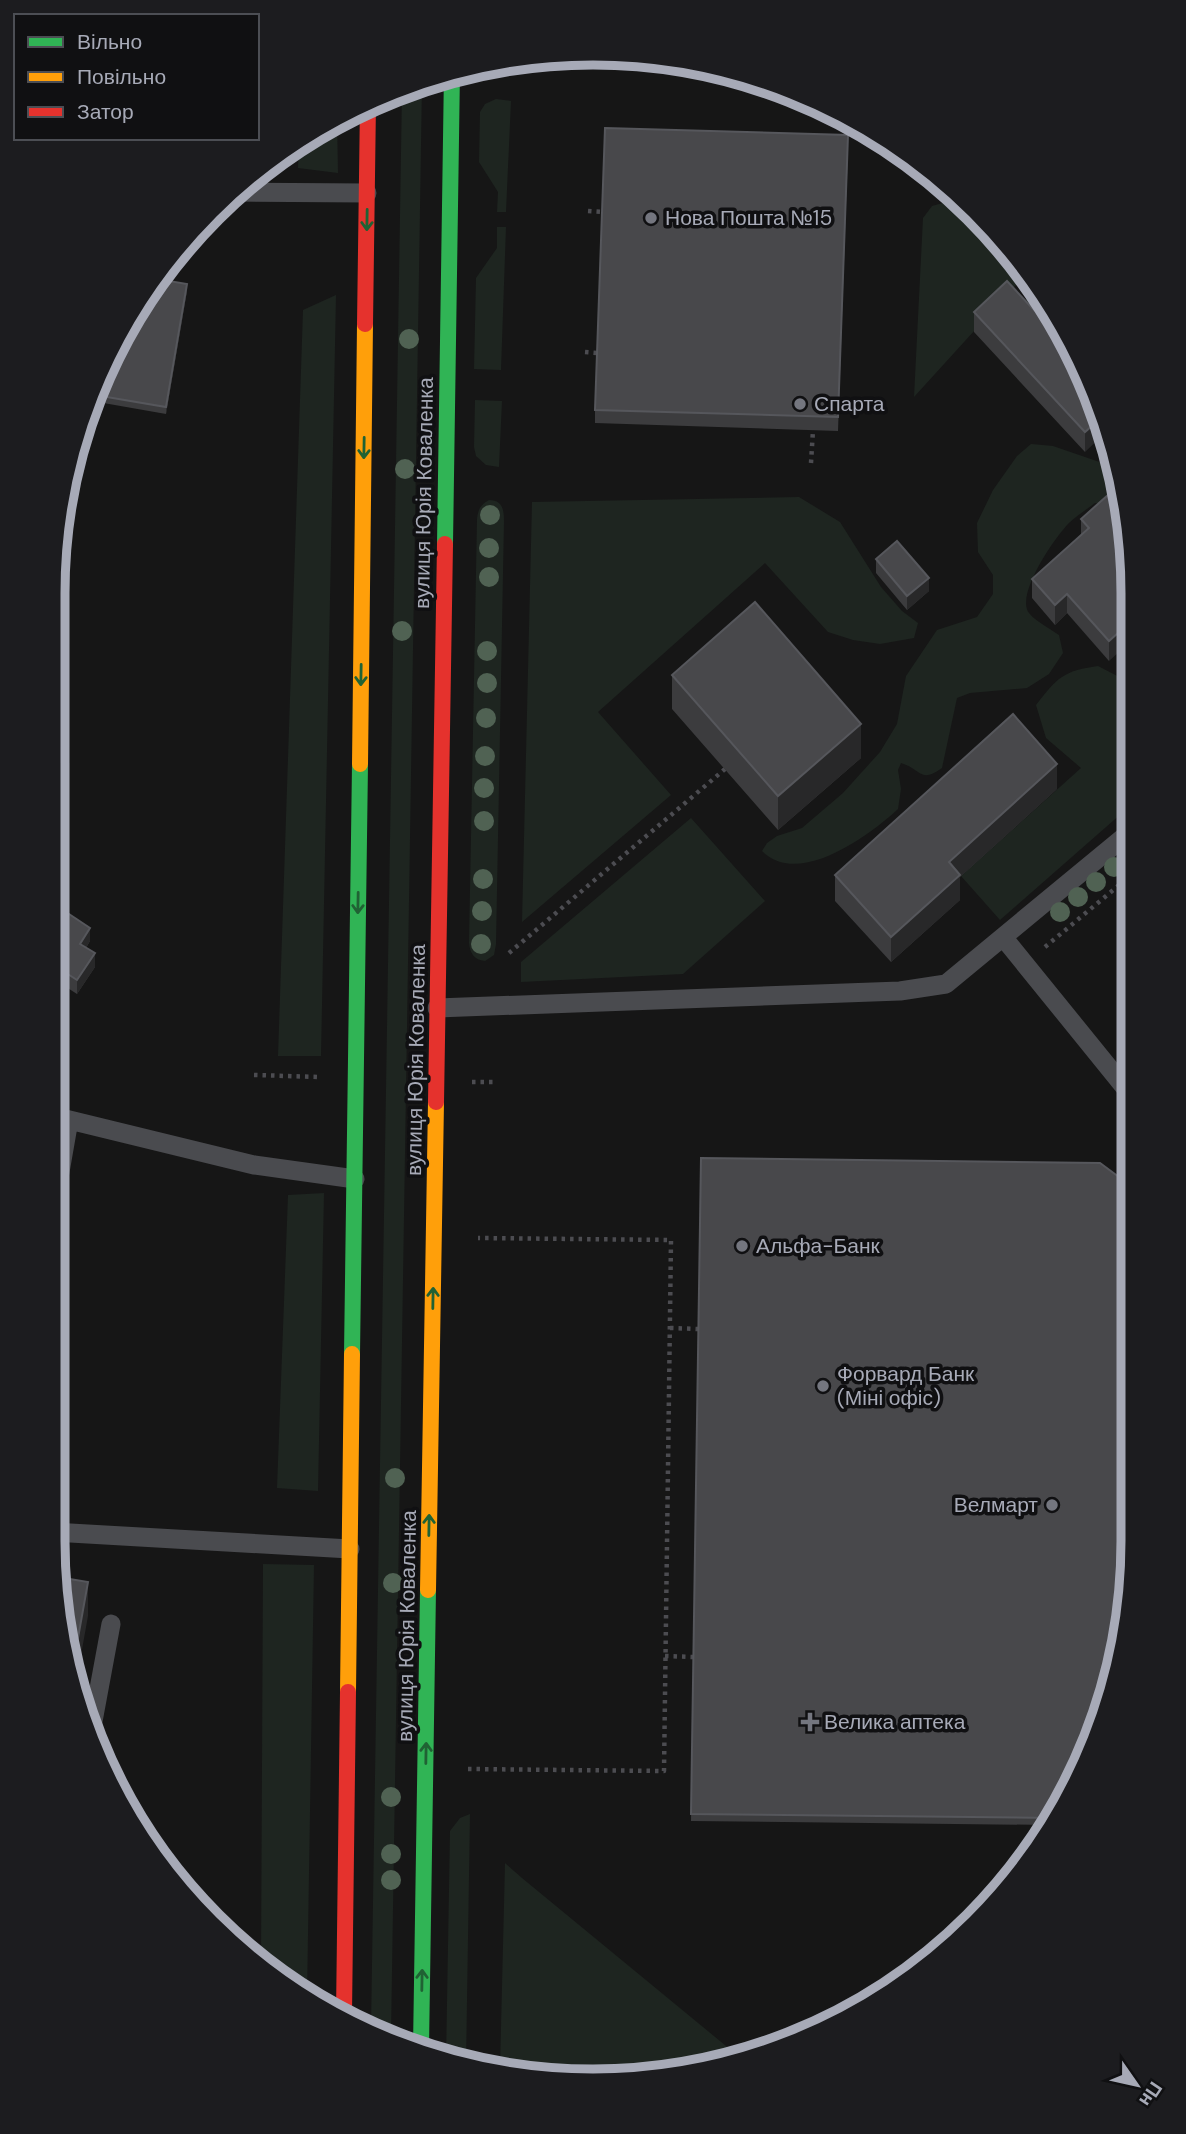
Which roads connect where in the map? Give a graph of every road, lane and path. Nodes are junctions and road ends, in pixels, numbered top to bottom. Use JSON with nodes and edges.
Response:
{"nodes":[{"id":1,"x":452,"y":84,"type":"edge"},
{"id":2,"x":368,"y":115,"type":"edge"},
{"id":3,"x":250,"y":192,"type":"edge"},
{"id":4,"x":367,"y":193,"type":"junction"},
{"id":5,"x":589,"y":211,"type":"dead end"},
{"id":6,"x":602,"y":212,"type":"edge"},
{"id":7,"x":585,"y":352,"type":"dead end"},
{"id":8,"x":598,"y":353,"type":"edge"},
{"id":9,"x":839,"y":402,"type":"edge"},
{"id":10,"x":858,"y":403,"type":"dead end"},
{"id":11,"x":813,"y":430,"type":"edge"},
{"id":12,"x":811,"y":463,"type":"dead end"},
{"id":13,"x":725,"y":769,"type":"edge"},
{"id":14,"x":1121,"y":839,"type":"edge"},
{"id":15,"x":1121,"y":884,"type":"edge"},
{"id":16,"x":1003,"y":937,"type":"junction"},
{"id":17,"x":509,"y":953,"type":"dead end"},
{"id":18,"x":1025,"y":964,"type":"junction"},
{"id":19,"x":437,"y":1008,"type":"junction"},
{"id":20,"x":1121,"y":1083,"type":"edge"},
{"id":21,"x":65,"y":1119,"type":"edge"},
{"id":22,"x":355,"y":1179,"type":"junction"},
{"id":23,"x":478,"y":1238,"type":"dead end"},
{"id":24,"x":670,"y":1328,"type":"junction"},
{"id":25,"x":699,"y":1329,"type":"edge"},
{"id":26,"x":65,"y":1533,"type":"edge"},
{"id":27,"x":350,"y":1549,"type":"junction"},
{"id":28,"x":111,"y":1624,"type":"dead end"},
{"id":29,"x":665,"y":1656,"type":"junction"},
{"id":30,"x":694,"y":1657,"type":"edge"},
{"id":31,"x":94,"y":1714,"type":"edge"},
{"id":32,"x":468,"y":1769,"type":"dead end"},
{"id":33,"x":344,"y":2007,"type":"edge"},
{"id":34,"x":421,"y":2040,"type":"edge"}],
"edges":[{"from":1,"to":19,"type":"main road","name":"вулиця Юрія Коваленка"},
{"from":2,"to":4,"type":"main road"},
{"from":3,"to":4,"type":"lane"},
{"from":4,"to":22,"type":"main road","one_way":true},
{"from":5,"to":6,"type":"path"},
{"from":7,"to":8,"type":"path"},
{"from":9,"to":10,"type":"path"},
{"from":11,"to":12,"type":"path"},
{"from":13,"to":17,"type":"path"},
{"from":14,"to":16,"type":"lane"},
{"from":15,"to":18,"type":"path"},
{"from":16,"to":18,"type":"lane"},
{"from":16,"to":19,"type":"lane"},
{"from":18,"to":20,"type":"lane"},
{"from":34,"to":19,"type":"main road","name":"вулиця Юрія Коваленка","one_way":true},
{"from":21,"to":22,"type":"lane"},
{"from":22,"to":27,"type":"main road"},
{"from":23,"to":24,"type":"path"},
{"from":24,"to":25,"type":"path"},
{"from":24,"to":29,"type":"path"},
{"from":26,"to":27,"type":"lane"},
{"from":27,"to":33,"type":"main road"},
{"from":28,"to":31,"type":"lane"},
{"from":29,"to":30,"type":"path"},
{"from":29,"to":32,"type":"path"}]}
